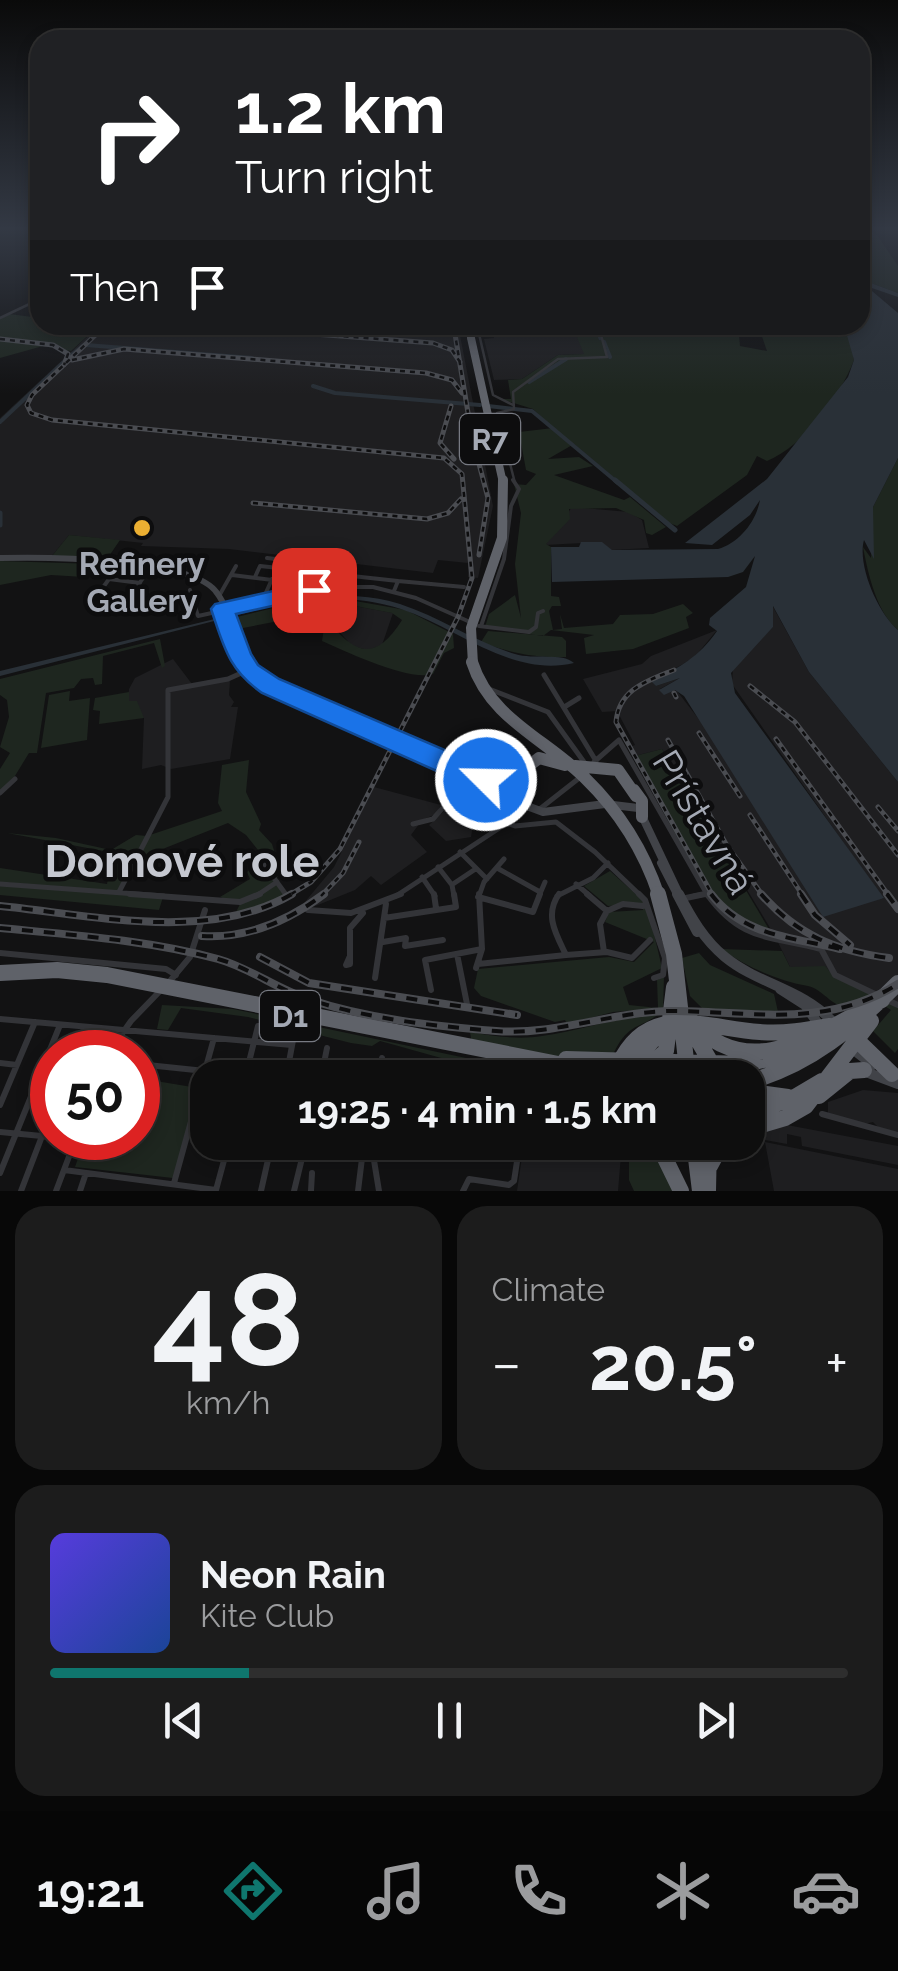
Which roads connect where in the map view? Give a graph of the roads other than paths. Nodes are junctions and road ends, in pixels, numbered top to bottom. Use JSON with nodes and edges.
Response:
{"nodes":[{"id":1,"x":30,"y":304,"type":"edge"},
{"id":2,"x":0,"y":318,"type":"edge"},
{"id":3,"x":474,"y":335,"type":"edge"},
{"id":4,"x":475,"y":335,"type":"edge"},
{"id":5,"x":600,"y":335,"type":"edge"},
{"id":6,"x":514,"y":407,"type":"junction"},
{"id":7,"x":515,"y":498,"type":"joint"},
{"id":8,"x":499,"y":557,"type":"junction"},
{"id":9,"x":0,"y":558,"type":"edge"},
{"id":10,"x":267,"y":558,"type":"dead end"},
{"id":11,"x":236,"y":566,"type":"dead end"},
{"id":12,"x":335,"y":566,"type":"dead end"},
{"id":13,"x":150,"y":568,"type":"junction"},
{"id":14,"x":315,"y":572,"type":"junction"},
{"id":15,"x":332,"y":574,"type":"junction"},
{"id":16,"x":232,"y":575,"type":"junction"},
{"id":17,"x":255,"y":577,"type":"junction"},
{"id":18,"x":272,"y":579,"type":"junction"},
{"id":19,"x":398,"y":580,"type":"junction"},
{"id":20,"x":140,"y":583,"type":"junction"},
{"id":21,"x":310,"y":583,"type":"junction"},
{"id":22,"x":330,"y":587,"type":"junction"},
{"id":23,"x":464,"y":587,"type":"dead end"},
{"id":24,"x":136,"y":590,"type":"dead end"},
{"id":25,"x":190,"y":590,"type":"dead end"},
{"id":26,"x":394,"y":592,"type":"junction"},
{"id":27,"x":218,"y":596,"type":"junction"},
{"id":28,"x":262,"y":600,"type":"junction"},
{"id":29,"x":126,"y":607,"type":"dead end"},
{"id":30,"x":223,"y":611,"type":"junction"},
{"id":31,"x":543,"y":611,"type":"dead end"},
{"id":32,"x":474,"y":622,"type":"junction"},
{"id":33,"x":469,"y":659,"type":"junction"},
{"id":34,"x":248,"y":670,"type":"junction"},
{"id":35,"x":544,"y":674,"type":"dead end"},
{"id":36,"x":487,"y":688,"type":"dead end"},
{"id":37,"x":579,"y":698,"type":"dead end"},
{"id":38,"x":563,"y":709,"type":"junction"},
{"id":39,"x":553,"y":716,"type":"junction"},
{"id":40,"x":525,"y":734,"type":"junction"},
{"id":41,"x":581,"y":770,"type":"junction"},
{"id":42,"x":470,"y":777,"type":"junction"},
{"id":43,"x":14,"y":779,"type":"dead end"},
{"id":44,"x":496,"y":792,"type":"junction"},
{"id":45,"x":0,"y":794,"type":"edge"},
{"id":46,"x":622,"y":802,"type":"junction"},
{"id":47,"x":541,"y":808,"type":"junction"},
{"id":48,"x":414,"y":824,"type":"dead end"},
{"id":49,"x":504,"y":824,"type":"junction"},
{"id":50,"x":460,"y":852,"type":"junction"},
{"id":51,"x":504,"y":859,"type":"dead end"},
{"id":52,"x":263,"y":863,"type":"dead end"},
{"id":53,"x":605,"y":866,"type":"junction"},
{"id":54,"x":438,"y":867,"type":"junction"},
{"id":55,"x":497,"y":868,"type":"junction"},
{"id":56,"x":474,"y":870,"type":"junction"},
{"id":57,"x":422,"y":877,"type":"junction"},
{"id":58,"x":487,"y":879,"type":"junction"},
{"id":59,"x":277,"y":882,"type":"junction"},
{"id":60,"x":545,"y":882,"type":"dead end"},
{"id":61,"x":0,"y":884,"type":"edge"},
{"id":62,"x":576,"y":884,"type":"junction"},
{"id":63,"x":452,"y":885,"type":"junction"},
{"id":64,"x":119,"y":892,"type":"junction"},
{"id":65,"x":540,"y":892,"type":"junction"},
{"id":66,"x":705,"y":894,"type":"junction"},
{"id":67,"x":287,"y":896,"type":"dead end"},
{"id":68,"x":478,"y":896,"type":"junction"},
{"id":69,"x":684,"y":896,"type":"junction"},
{"id":70,"x":195,"y":899,"type":"junction"},
{"id":71,"x":220,"y":901,"type":"junction"},
{"id":72,"x":386,"y":904,"type":"junction"},
{"id":73,"x":643,"y":906,"type":"dead end"},
{"id":74,"x":376,"y":908,"type":"junction"},
{"id":75,"x":205,"y":910,"type":"junction"},
{"id":76,"x":308,"y":910,"type":"dead end"},
{"id":77,"x":436,"y":910,"type":"junction"},
{"id":78,"x":608,"y":911,"type":"junction"},
{"id":79,"x":364,"y":913,"type":"junction"},
{"id":80,"x":384,"y":915,"type":"junction"},
{"id":81,"x":443,"y":940,"type":"dead end"},
{"id":82,"x":650,"y":940,"type":"dead end"},
{"id":83,"x":382,"y":942,"type":"junction"},
{"id":84,"x":482,"y":949,"type":"junction"},
{"id":85,"x":0,"y":953,"type":"edge"},
{"id":86,"x":604,"y":953,"type":"junction"},
{"id":87,"x":457,"y":954,"type":"junction"},
{"id":88,"x":566,"y":955,"type":"junction"},
{"id":89,"x":350,"y":956,"type":"dead end"},
{"id":90,"x":0,"y":976,"type":"edge"},
{"id":91,"x":376,"y":978,"type":"dead end"},
{"id":92,"x":654,"y":978,"type":"dead end"},
{"id":93,"x":174,"y":982,"type":"junction"},
{"id":94,"x":898,"y":983,"type":"edge"},
{"id":95,"x":431,"y":990,"type":"dead end"},
{"id":96,"x":898,"y":992,"type":"edge"},
{"id":97,"x":678,"y":994,"type":"junction"},
{"id":98,"x":890,"y":1003,"type":"edge"},
{"id":99,"x":467,"y":1004,"type":"dead end"},
{"id":100,"x":0,"y":1018,"type":"edge"},
{"id":101,"x":871,"y":1021,"type":"junction"},
{"id":102,"x":35,"y":1022,"type":"junction"},
{"id":103,"x":662,"y":1022,"type":"junction"},
{"id":104,"x":60,"y":1024,"type":"junction"},
{"id":105,"x":258,"y":1026,"type":"dead end"},
{"id":106,"x":85,"y":1027,"type":"junction"},
{"id":107,"x":827,"y":1027,"type":"junction"},
{"id":108,"x":84,"y":1030,"type":"edge"},
{"id":109,"x":120,"y":1030,"type":"joint"},
{"id":110,"x":160,"y":1033,"type":"edge"},
{"id":111,"x":294,"y":1034,"type":"dead end"},
{"id":112,"x":214,"y":1038,"type":"junction"},
{"id":113,"x":254,"y":1041,"type":"junction"},
{"id":114,"x":292,"y":1045,"type":"junction"},
{"id":115,"x":327,"y":1048,"type":"dead end"},
{"id":116,"x":847,"y":1055,"type":"junction"},
{"id":117,"x":208,"y":1060,"type":"edge"},
{"id":118,"x":249,"y":1060,"type":"edge"},
{"id":119,"x":289,"y":1060,"type":"edge"},
{"id":120,"x":325,"y":1060,"type":"edge"},
{"id":121,"x":525,"y":1060,"type":"edge"},
{"id":122,"x":626,"y":1060,"type":"edge"},
{"id":123,"x":651,"y":1060,"type":"edge"},
{"id":124,"x":704,"y":1060,"type":"edge"},
{"id":125,"x":705,"y":1060,"type":"edge"},
{"id":126,"x":765,"y":1061,"type":"edge"},
{"id":127,"x":0,"y":1063,"type":"edge"},
{"id":128,"x":17,"y":1065,"type":"junction"},
{"id":129,"x":160,"y":1066,"type":"edge"},
{"id":130,"x":190,"y":1069,"type":"edge"},
{"id":131,"x":864,"y":1070,"type":"junction"},
{"id":132,"x":896,"y":1078,"type":"edge"},
{"id":133,"x":765,"y":1079,"type":"edge"},
{"id":134,"x":765,"y":1080,"type":"edge"},
{"id":135,"x":765,"y":1095,"type":"edge"},
{"id":136,"x":1,"y":1099,"type":"edge"},
{"id":137,"x":765,"y":1109,"type":"edge"},
{"id":138,"x":822,"y":1114,"type":"dead end"},
{"id":139,"x":765,"y":1119,"type":"edge"},
{"id":140,"x":190,"y":1127,"type":"edge"},
{"id":141,"x":0,"y":1132,"type":"edge"},
{"id":142,"x":16,"y":1134,"type":"junction"},
{"id":143,"x":30,"y":1135,"type":"edge"},
{"id":144,"x":898,"y":1136,"type":"edge"},
{"id":145,"x":33,"y":1160,"type":"edge"},
{"id":146,"x":68,"y":1160,"type":"edge"},
{"id":147,"x":224,"y":1160,"type":"edge"},
{"id":148,"x":268,"y":1160,"type":"edge"},
{"id":149,"x":302,"y":1160,"type":"edge"},
{"id":150,"x":364,"y":1160,"type":"edge"},
{"id":151,"x":372,"y":1160,"type":"edge"},
{"id":152,"x":517,"y":1160,"type":"edge"},
{"id":153,"x":666,"y":1160,"type":"edge"},
{"id":154,"x":691,"y":1160,"type":"edge"},
{"id":155,"x":64,"y":1170,"type":"junction"},
{"id":156,"x":312,"y":1172,"type":"dead end"},
{"id":157,"x":0,"y":1173,"type":"edge"},
{"id":158,"x":86,"y":1173,"type":"junction"},
{"id":159,"x":702,"y":1177,"type":"edge"},
{"id":160,"x":174,"y":1183,"type":"junction"},
{"id":161,"x":21,"y":1191,"type":"edge"},
{"id":162,"x":56,"y":1191,"type":"edge"},
{"id":163,"x":80,"y":1191,"type":"edge"},
{"id":164,"x":216,"y":1191,"type":"edge"},
{"id":165,"x":262,"y":1191,"type":"edge"},
{"id":166,"x":294,"y":1191,"type":"edge"},
{"id":167,"x":311,"y":1191,"type":"edge"},
{"id":168,"x":358,"y":1191,"type":"edge"},
{"id":169,"x":379,"y":1191,"type":"edge"},
{"id":170,"x":462,"y":1191,"type":"edge"},
{"id":171,"x":682,"y":1191,"type":"edge"},
{"id":172,"x":697,"y":1191,"type":"edge"}],
"edges":[{"from":1,"to":2,"type":"street"},
{"from":3,"to":8,"type":"highway","number":"R7"},
{"from":4,"to":6,"type":"street"},
{"from":5,"to":6,"type":"street"},
{"from":6,"to":7,"type":"street"},
{"from":7,"to":8,"type":"street"},
{"from":8,"to":32,"type":"highway","number":"R7"},
{"from":9,"to":13,"type":"main road"},
{"from":10,"to":14,"type":"street"},
{"from":11,"to":16,"type":"street"},
{"from":12,"to":15,"type":"street"},
{"from":13,"to":20,"type":"street"},
{"from":13,"to":27,"type":"main road"},
{"from":14,"to":15,"type":"street"},
{"from":14,"to":17,"type":"street"},
{"from":14,"to":21,"type":"street"},
{"from":15,"to":19,"type":"street"},
{"from":16,"to":17,"type":"street"},
{"from":16,"to":27,"type":"street"},
{"from":17,"to":18,"type":"street"},
{"from":18,"to":21,"type":"street"},
{"from":18,"to":28,"type":"street"},
{"from":19,"to":23,"type":"street"},
{"from":19,"to":26,"type":"street"},
{"from":20,"to":24,"type":"street"},
{"from":20,"to":29,"type":"street"},
{"from":21,"to":22,"type":"street"},
{"from":22,"to":26,"type":"street"},
{"from":22,"to":28,"type":"street"},
{"from":25,"to":30,"type":"street"},
{"from":26,"to":32,"type":"street"},
{"from":27,"to":30,"type":"main road"},
{"from":28,"to":30,"type":"street"},
{"from":30,"to":34,"type":"main road"},
{"from":31,"to":32,"type":"street"},
{"from":32,"to":33,"type":"highway","number":"R7"},
{"from":33,"to":40,"type":"highway","number":"R7"},
{"from":33,"to":41,"type":"highway","number":"R7"},
{"from":34,"to":42,"type":"main road"},
{"from":34,"to":64,"type":"street"},
{"from":35,"to":38,"type":"street"},
{"from":36,"to":39,"type":"street"},
{"from":37,"to":38,"type":"street"},
{"from":38,"to":39,"type":"street"},
{"from":38,"to":41,"type":"street"},
{"from":39,"to":41,"type":"street"},
{"from":40,"to":41,"type":"highway","number":"R7"},
{"from":40,"to":44,"type":"highway"},
{"from":41,"to":44,"type":"highway"},
{"from":41,"to":46,"type":"highway","number":"R7"},
{"from":41,"to":46,"type":"highway"},
{"from":41,"to":47,"type":"street"},
{"from":41,"to":66,"type":"street","name":"Prístavná"},
{"from":42,"to":44,"type":"main road"},
{"from":42,"to":44,"type":"highway"},
{"from":43,"to":45,"type":"street"},
{"from":44,"to":46,"type":"main road"},
{"from":44,"to":47,"type":"main road"},
{"from":44,"to":48,"type":"street"},
{"from":44,"to":49,"type":"street"},
{"from":46,"to":47,"type":"main road"},
{"from":46,"to":69,"type":"main road"},
{"from":46,"to":97,"type":"highway","number":"R7"},
{"from":49,"to":50,"type":"street"},
{"from":49,"to":53,"type":"street"},
{"from":50,"to":54,"type":"street"},
{"from":50,"to":56,"type":"street"},
{"from":51,"to":55,"type":"street"},
{"from":52,"to":59,"type":"street"},
{"from":53,"to":62,"type":"street"},
{"from":53,"to":92,"type":"street"},
{"from":54,"to":57,"type":"street"},
{"from":54,"to":63,"type":"street"},
{"from":55,"to":58,"type":"street"},
{"from":55,"to":65,"type":"street"},
{"from":56,"to":58,"type":"street"},
{"from":56,"to":63,"type":"street"},
{"from":57,"to":72,"type":"street"},
{"from":57,"to":77,"type":"street"},
{"from":58,"to":68,"type":"street"},
{"from":59,"to":67,"type":"street"},
{"from":59,"to":71,"type":"street"},
{"from":60,"to":65,"type":"street"},
{"from":61,"to":64,"type":"street"},
{"from":62,"to":78,"type":"street"},
{"from":62,"to":88,"type":"street"},
{"from":63,"to":77,"type":"street"},
{"from":64,"to":70,"type":"street"},
{"from":65,"to":68,"type":"street"},
{"from":66,"to":69,"type":"street"},
{"from":66,"to":98,"type":"street","name":"Prístavná"},
{"from":68,"to":84,"type":"street"},
{"from":69,"to":107,"type":"main road"},
{"from":69,"to":107,"type":"main road"},
{"from":70,"to":71,"type":"street"},
{"from":70,"to":75,"type":"street"},
{"from":71,"to":75,"type":"street"},
{"from":72,"to":74,"type":"street"},
{"from":72,"to":80,"type":"street"},
{"from":73,"to":78,"type":"street"},
{"from":74,"to":79,"type":"street"},
{"from":74,"to":80,"type":"street"},
{"from":75,"to":93,"type":"street"},
{"from":76,"to":79,"type":"street"},
{"from":77,"to":80,"type":"street"},
{"from":78,"to":86,"type":"street"},
{"from":79,"to":89,"type":"street"},
{"from":80,"to":83,"type":"street"},
{"from":81,"to":83,"type":"street"},
{"from":82,"to":86,"type":"street"},
{"from":83,"to":91,"type":"street"},
{"from":84,"to":87,"type":"street"},
{"from":84,"to":88,"type":"street"},
{"from":85,"to":93,"type":"street"},
{"from":86,"to":88,"type":"street"},
{"from":87,"to":95,"type":"street"},
{"from":87,"to":99,"type":"street"},
{"from":90,"to":93,"type":"highway","number":"D1"},
{"from":93,"to":109,"type":"street"},
{"from":93,"to":121,"type":"highway","number":"D1"},
{"from":94,"to":98,"type":"highway"},
{"from":96,"to":101,"type":"highway"},
{"from":97,"to":103,"type":"highway"},
{"from":97,"to":107,"type":"highway"},
{"from":97,"to":124,"type":"highway"},
{"from":97,"to":125,"type":"highway","number":"R7"},
{"from":98,"to":107,"type":"highway"},
{"from":98,"to":133,"type":"highway"},
{"from":100,"to":102,"type":"street"},
{"from":101,"to":116,"type":"highway"},
{"from":101,"to":134,"type":"highway"},
{"from":102,"to":104,"type":"street"},
{"from":102,"to":128,"type":"street"},
{"from":103,"to":107,"type":"highway"},
{"from":103,"to":122,"type":"highway"},
{"from":103,"to":123,"type":"highway"},
{"from":104,"to":106,"type":"street"},
{"from":104,"to":142,"type":"street"},
{"from":105,"to":113,"type":"street"},
{"from":106,"to":108,"type":"street"},
{"from":106,"to":109,"type":"street"},
{"from":107,"to":126,"type":"highway"},
{"from":110,"to":112,"type":"street"},
{"from":111,"to":114,"type":"street"},
{"from":112,"to":113,"type":"street"},
{"from":112,"to":117,"type":"street"},
{"from":113,"to":114,"type":"street"},
{"from":113,"to":118,"type":"street"},
{"from":114,"to":119,"type":"street"},
{"from":115,"to":120,"type":"street"},
{"from":116,"to":131,"type":"main road"},
{"from":116,"to":132,"type":"highway"},
{"from":116,"to":137,"type":"highway"},
{"from":116,"to":139,"type":"highway"},
{"from":127,"to":128,"type":"street"},
{"from":128,"to":136,"type":"street"},
{"from":129,"to":130,"type":"street"},
{"from":131,"to":132,"type":"main road"},
{"from":131,"to":135,"type":"highway"},
{"from":138,"to":144,"type":"street"},
{"from":140,"to":160,"type":"street"},
{"from":141,"to":142,"type":"street"},
{"from":142,"to":143,"type":"street"},
{"from":142,"to":157,"type":"street"},
{"from":145,"to":161,"type":"street"},
{"from":146,"to":155,"type":"street"},
{"from":147,"to":164,"type":"street"},
{"from":148,"to":165,"type":"street"},
{"from":149,"to":166,"type":"street"},
{"from":150,"to":168,"type":"street"},
{"from":151,"to":169,"type":"street"},
{"from":152,"to":170,"type":"street"},
{"from":153,"to":171,"type":"highway"},
{"from":154,"to":172,"type":"highway"},
{"from":155,"to":158,"type":"street"},
{"from":155,"to":162,"type":"street"},
{"from":156,"to":167,"type":"street"},
{"from":158,"to":160,"type":"street"},
{"from":158,"to":163,"type":"street"},
{"from":159,"to":172,"type":"highway"},
{"from":160,"to":164,"type":"street"}]}
